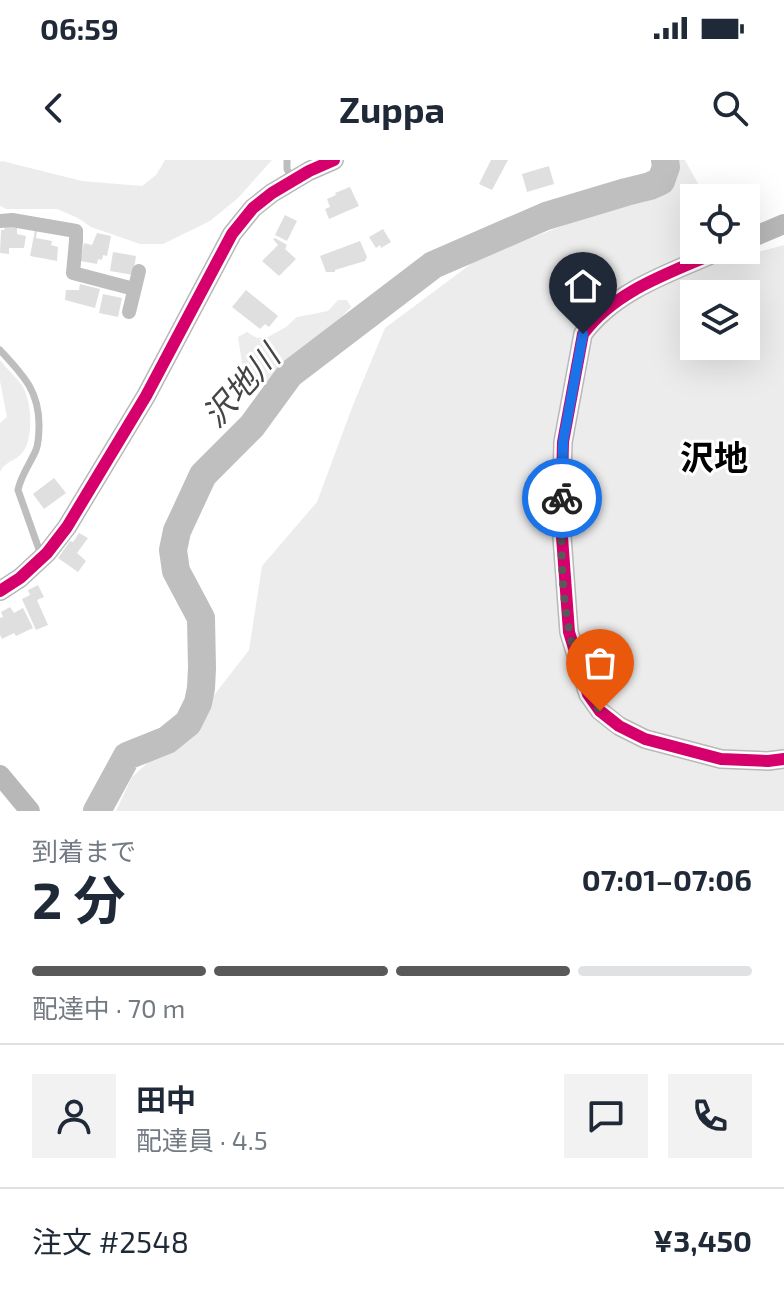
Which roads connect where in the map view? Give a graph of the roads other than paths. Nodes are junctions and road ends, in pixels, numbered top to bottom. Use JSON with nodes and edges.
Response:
{"nodes":[{"id":1,"x":287,"y":160,"type":"edge"},
{"id":2,"x":334,"y":160,"type":"edge"},
{"id":3,"x":293,"y":180,"type":"junction"},
{"id":4,"x":0,"y":221,"type":"edge"},
{"id":5,"x":784,"y":224,"type":"edge"},
{"id":6,"x":760,"y":234,"type":"edge"},
{"id":7,"x":690,"y":264,"type":"edge"},
{"id":8,"x":139,"y":271,"type":"dead end"},
{"id":9,"x":134,"y":289,"type":"junction"},
{"id":10,"x":129,"y":312,"type":"dead end"},
{"id":11,"x":0,"y":350,"type":"edge"},
{"id":12,"x":42,"y":558,"type":"junction"},
{"id":13,"x":0,"y":591,"type":"edge"},
{"id":14,"x":784,"y":759,"type":"edge"},
{"id":15,"x":0,"y":775,"type":"edge"},
{"id":16,"x":30,"y":811,"type":"edge"}],
"edges":[{"from":1,"to":3,"type":"lane"},
{"from":2,"to":3,"type":"street"},
{"from":3,"to":12,"type":"street"},
{"from":4,"to":9,"type":"street"},
{"from":5,"to":6,"type":"street"},
{"from":7,"to":14,"type":"street"},
{"from":8,"to":9,"type":"street"},
{"from":9,"to":10,"type":"street"},
{"from":11,"to":12,"type":"lane"},
{"from":12,"to":13,"type":"street"},
{"from":15,"to":16,"type":"street"}]}
